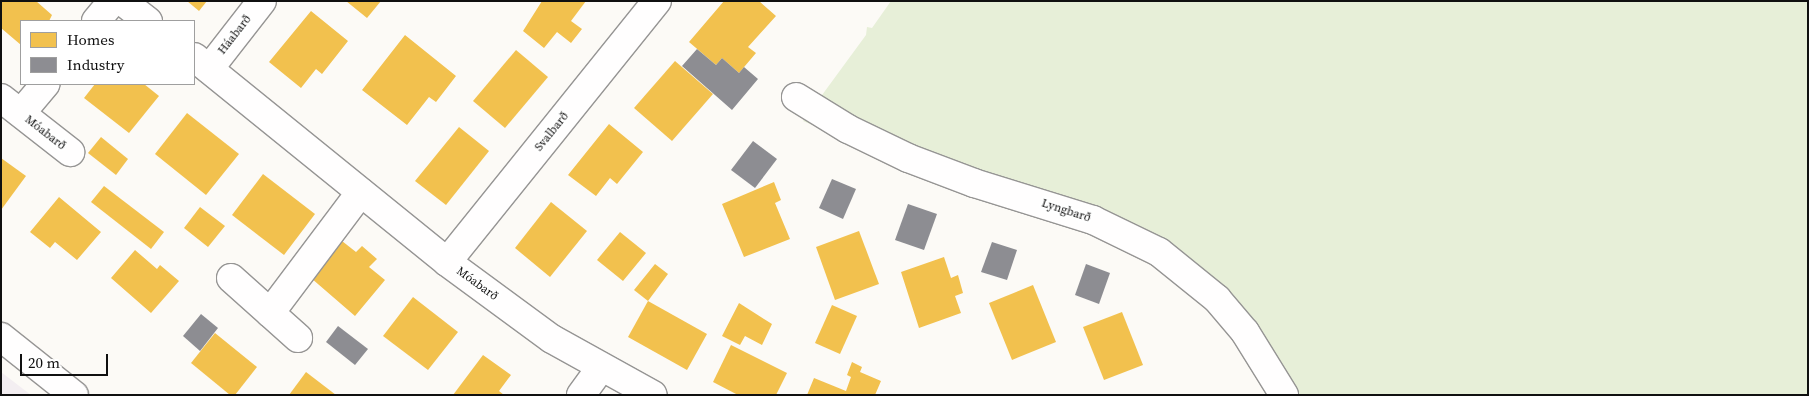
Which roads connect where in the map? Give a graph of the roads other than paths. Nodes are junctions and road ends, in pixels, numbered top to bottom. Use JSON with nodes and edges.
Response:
{"nodes":[{"id":1,"x":113,"y":1,"type":"edge"},
{"id":2,"x":122,"y":1,"type":"edge"},
{"id":3,"x":262,"y":1,"type":"edge"},
{"id":4,"x":657,"y":1,"type":"edge"},
{"id":5,"x":97,"y":20,"type":"edge"},
{"id":6,"x":147,"y":20,"type":"edge"},
{"id":7,"x":201,"y":63,"type":"edge"},
{"id":8,"x":43,"y":85,"type":"edge"},
{"id":9,"x":796,"y":97,"type":"dead end"},
{"id":10,"x":11,"y":106,"type":"edge"},
{"id":11,"x":70,"y":152,"type":"dead end"},
{"id":12,"x":361,"y":192,"type":"junction"},
{"id":13,"x":447,"y":262,"type":"junction"},
{"id":14,"x":231,"y":278,"type":"dead end"},
{"id":15,"x":270,"y":313,"type":"junction"},
{"id":16,"x":1,"y":337,"type":"edge"},
{"id":17,"x":298,"y":338,"type":"dead end"},
{"id":18,"x":601,"y":367,"type":"junction"},
{"id":19,"x":74,"y":395,"type":"edge"},
{"id":20,"x":581,"y":395,"type":"edge"},
{"id":21,"x":653,"y":395,"type":"edge"},
{"id":22,"x":1284,"y":395,"type":"edge"}],
"edges":[{"from":1,"to":5,"type":"street"},
{"from":2,"to":6,"type":"street"},
{"from":3,"to":7,"type":"street","name":"Háabarð"},
{"from":4,"to":13,"type":"street","name":"Svalbarð"},
{"from":7,"to":12,"type":"street","name":"Móabarð"},
{"from":8,"to":10,"type":"street","name":"Móabarð"},
{"from":9,"to":22,"type":"street","name":"Lyngbarð"},
{"from":10,"to":11,"type":"street","name":"Móabarð"},
{"from":12,"to":13,"type":"street","name":"Móabarð"},
{"from":12,"to":15,"type":"street"},
{"from":13,"to":18,"type":"street","name":"Móabarð"},
{"from":14,"to":15,"type":"street"},
{"from":15,"to":17,"type":"street"},
{"from":16,"to":19,"type":"street"},
{"from":18,"to":20,"type":"street"},
{"from":18,"to":21,"type":"street","name":"Móabarð"}]}
